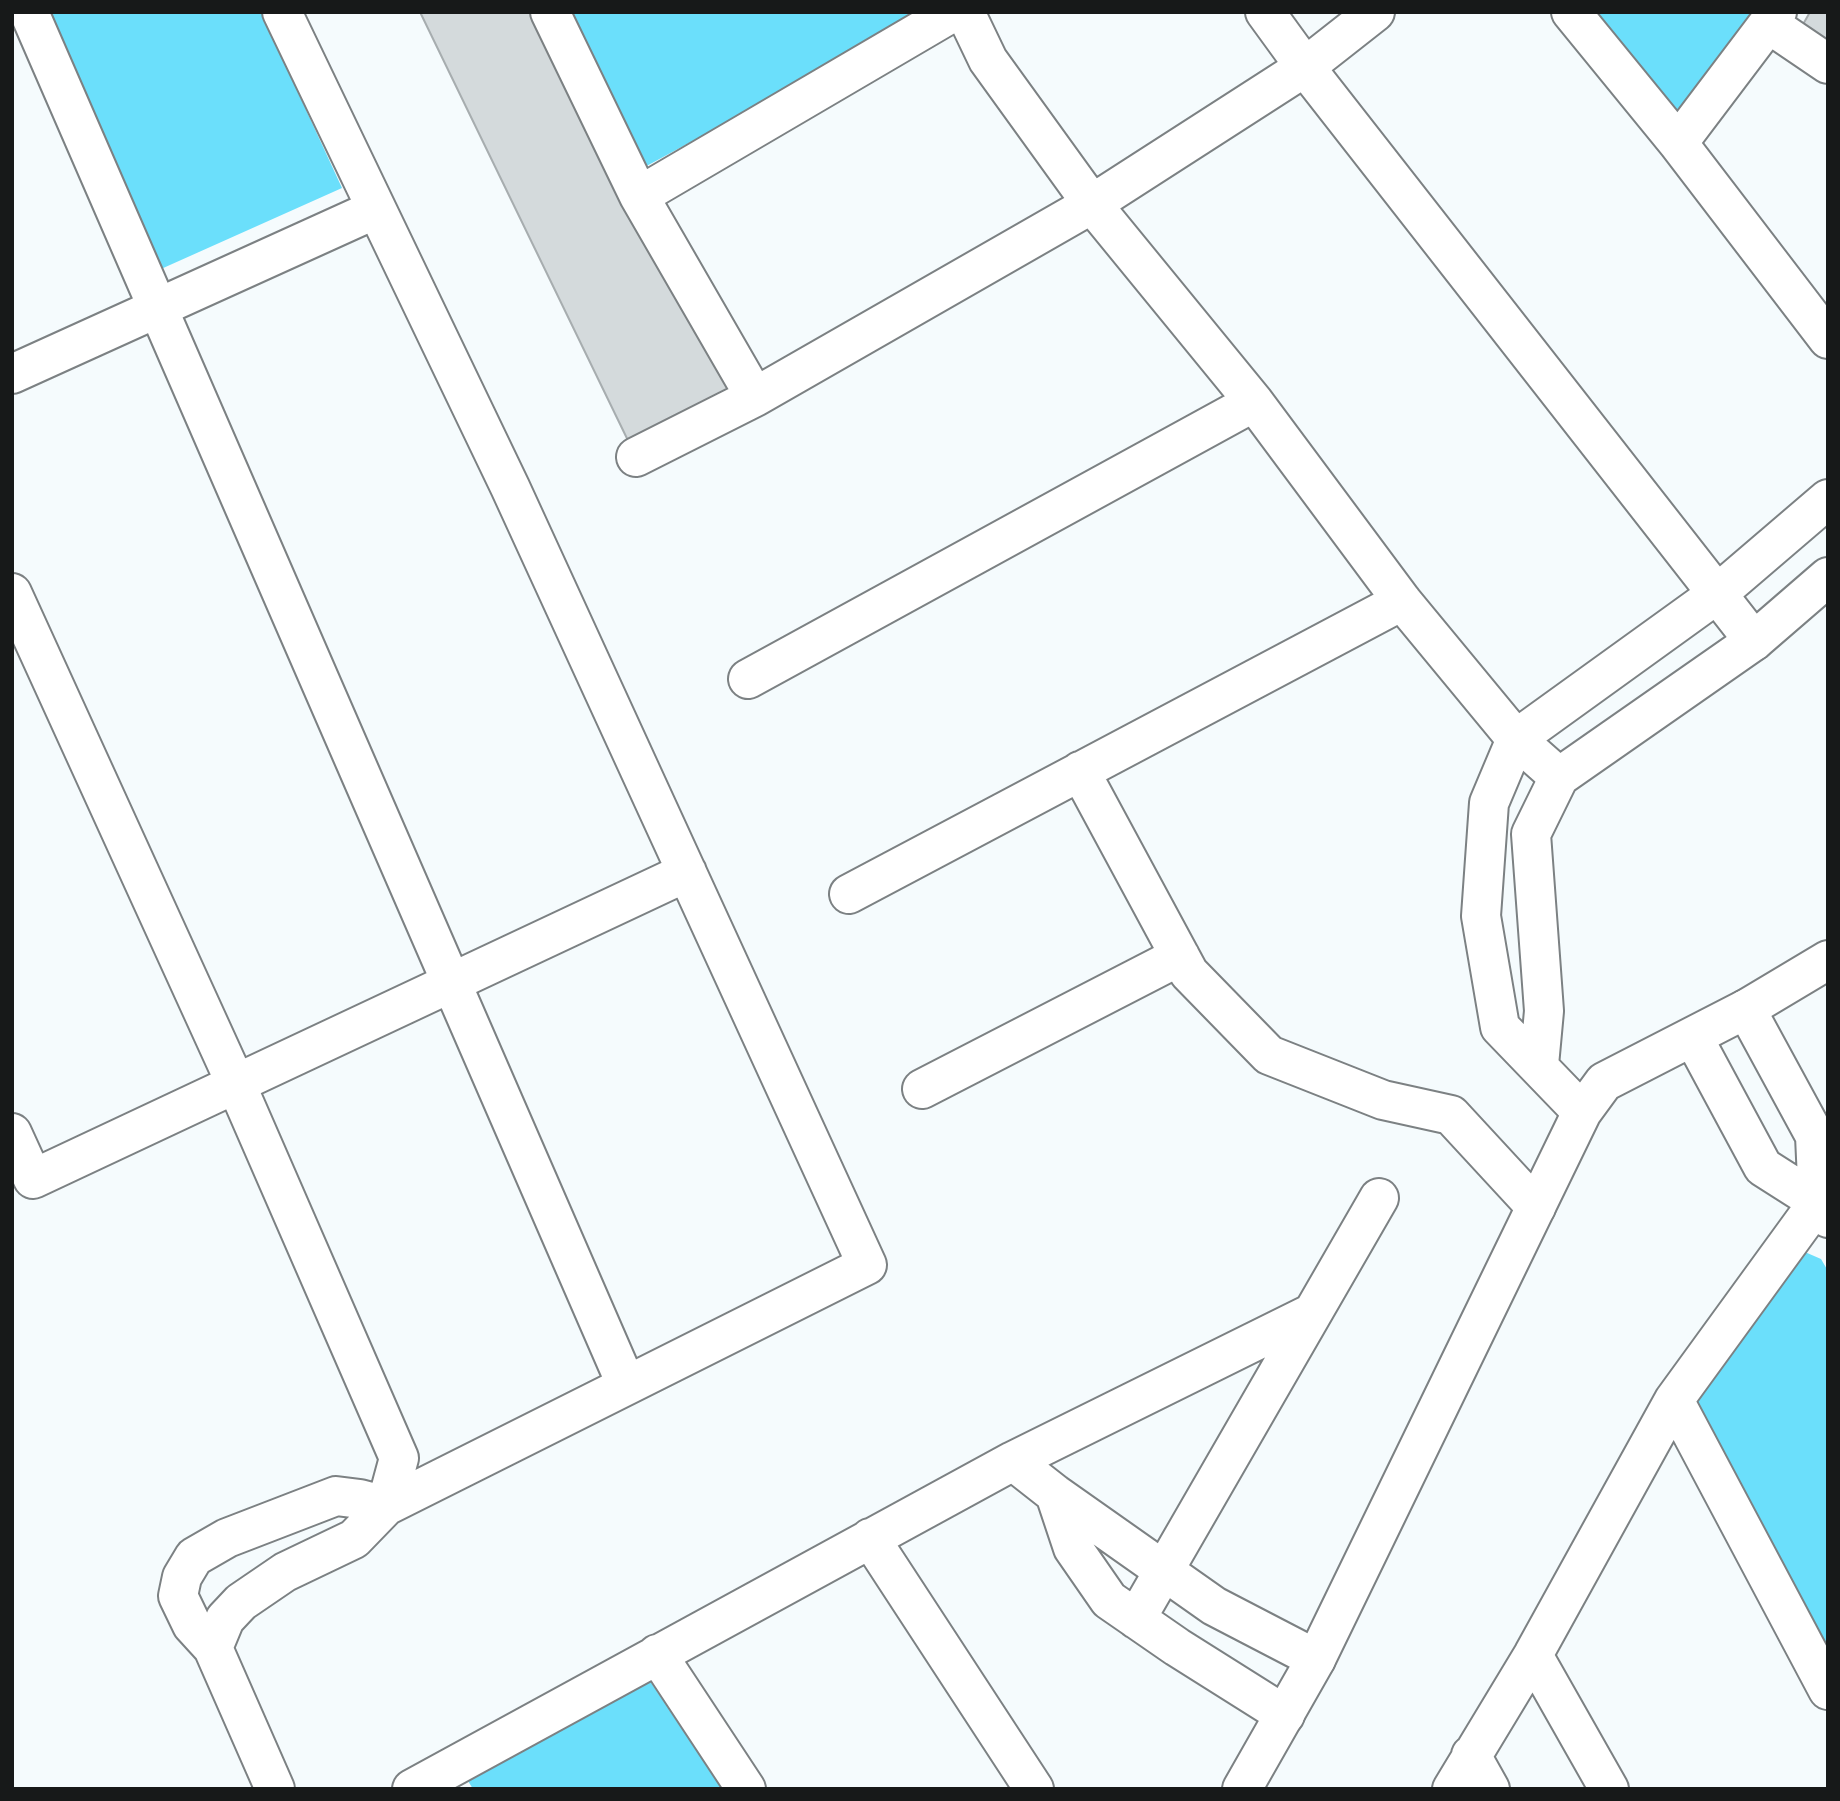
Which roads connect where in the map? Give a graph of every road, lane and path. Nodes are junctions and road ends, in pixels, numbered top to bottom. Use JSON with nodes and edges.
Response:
{"nodes":[{"id":1,"x":29,"y":12,"type":"edge"},
{"id":2,"x":282,"y":12,"type":"edge"},
{"id":3,"x":550,"y":12,"type":"edge"},
{"id":4,"x":953,"y":12,"type":"edge"},
{"id":5,"x":965,"y":12,"type":"edge"},
{"id":6,"x":1265,"y":12,"type":"edge"},
{"id":7,"x":1375,"y":12,"type":"edge"},
{"id":8,"x":1571,"y":12,"type":"edge"},
{"id":9,"x":1773,"y":18,"type":"edge"},
{"id":10,"x":1828,"y":64,"type":"edge"},
{"id":11,"x":1305,"y":67,"type":"junction"},
{"id":12,"x":1678,"y":143,"type":"junction"},
{"id":13,"x":639,"y":196,"type":"junction"},
{"id":14,"x":1092,"y":204,"type":"junction"},
{"id":15,"x":376,"y":209,"type":"junction"},
{"id":16,"x":156,"y":309,"type":"junction"},
{"id":17,"x":1828,"y":339,"type":"edge"},
{"id":18,"x":12,"y":374,"type":"edge"},
{"id":19,"x":755,"y":397,"type":"junction"},
{"id":20,"x":1254,"y":402,"type":"junction"},
{"id":21,"x":636,"y":457,"type":"dead end"},
{"id":22,"x":1828,"y":499,"type":"edge"},
{"id":23,"x":1828,"y":577,"type":"edge"},
{"id":24,"x":12,"y":593,"type":"edge"},
{"id":25,"x":1717,"y":594,"type":"junction"},
{"id":26,"x":1402,"y":601,"type":"junction"},
{"id":27,"x":1754,"y":641,"type":"junction"},
{"id":28,"x":748,"y":679,"type":"dead end"},
{"id":29,"x":1516,"y":739,"type":"junction"},
{"id":30,"x":1080,"y":772,"type":"junction"},
{"id":31,"x":1559,"y":777,"type":"junction"},
{"id":32,"x":687,"y":872,"type":"junction"},
{"id":33,"x":849,"y":894,"type":"dead end"},
{"id":34,"x":1180,"y":956,"type":"junction"},
{"id":35,"x":1828,"y":960,"type":"edge"},
{"id":36,"x":450,"y":983,"type":"junction"},
{"id":37,"x":1746,"y":1009,"type":"junction"},
{"id":38,"x":1693,"y":1037,"type":"junction"},
{"id":39,"x":1539,"y":1065,"type":"junction"},
{"id":40,"x":236,"y":1084,"type":"junction"},
{"id":41,"x":922,"y":1089,"type":"dead end"},
{"id":42,"x":1582,"y":1112,"type":"junction"},
{"id":43,"x":12,"y":1133,"type":"edge"},
{"id":44,"x":1378,"y":1198,"type":"dead end"},
{"id":45,"x":1824,"y":1206,"type":"edge"},
{"id":46,"x":1536,"y":1207,"type":"junction"},
{"id":47,"x":1312,"y":1314,"type":"junction"},
{"id":48,"x":626,"y":1384,"type":"junction"},
{"id":49,"x":1674,"y":1400,"type":"junction"},
{"id":50,"x":1013,"y":1461,"type":"junction"},
{"id":51,"x":1055,"y":1494,"type":"junction"},
{"id":52,"x":386,"y":1506,"type":"junction"},
{"id":53,"x":870,"y":1538,"type":"junction"},
{"id":54,"x":1164,"y":1572,"type":"junction"},
{"id":55,"x":1136,"y":1619,"type":"junction"},
{"id":56,"x":213,"y":1648,"type":"junction"},
{"id":57,"x":657,"y":1654,"type":"junction"},
{"id":58,"x":1533,"y":1655,"type":"junction"},
{"id":59,"x":1316,"y":1659,"type":"junction"},
{"id":60,"x":1828,"y":1690,"type":"edge"},
{"id":61,"x":1285,"y":1715,"type":"junction"},
{"id":62,"x":1471,"y":1755,"type":"junction"},
{"id":63,"x":434,"y":1783,"type":"edge"},
{"id":64,"x":275,"y":1789,"type":"edge"},
{"id":65,"x":746,"y":1789,"type":"edge"},
{"id":66,"x":1034,"y":1789,"type":"edge"},
{"id":67,"x":1242,"y":1789,"type":"edge"},
{"id":68,"x":1452,"y":1789,"type":"edge"},
{"id":69,"x":1490,"y":1789,"type":"edge"},
{"id":70,"x":1609,"y":1789,"type":"edge"}],
"edges":[{"from":1,"to":16,"type":"street"},
{"from":2,"to":15,"type":"street"},
{"from":3,"to":13,"type":"street"},
{"from":4,"to":13,"type":"street"},
{"from":5,"to":14,"type":"street"},
{"from":6,"to":11,"type":"street"},
{"from":7,"to":11,"type":"street"},
{"from":8,"to":12,"type":"street"},
{"from":9,"to":10,"type":"street"},
{"from":9,"to":12,"type":"street"},
{"from":11,"to":14,"type":"street"},
{"from":11,"to":25,"type":"street"},
{"from":12,"to":17,"type":"street"},
{"from":13,"to":19,"type":"street"},
{"from":14,"to":19,"type":"street"},
{"from":14,"to":20,"type":"street"},
{"from":15,"to":16,"type":"street"},
{"from":15,"to":32,"type":"street"},
{"from":16,"to":18,"type":"street"},
{"from":16,"to":36,"type":"street"},
{"from":19,"to":21,"type":"street"},
{"from":20,"to":26,"type":"street"},
{"from":20,"to":28,"type":"street"},
{"from":22,"to":25,"type":"street"},
{"from":23,"to":27,"type":"street"},
{"from":24,"to":40,"type":"street"},
{"from":25,"to":27,"type":"street"},
{"from":25,"to":29,"type":"street"},
{"from":26,"to":29,"type":"street"},
{"from":26,"to":30,"type":"street"},
{"from":27,"to":31,"type":"street"},
{"from":29,"to":31,"type":"street"},
{"from":29,"to":39,"type":"street"},
{"from":30,"to":33,"type":"street"},
{"from":30,"to":34,"type":"street"},
{"from":31,"to":39,"type":"street"},
{"from":32,"to":36,"type":"street"},
{"from":32,"to":48,"type":"street"},
{"from":34,"to":41,"type":"street"},
{"from":34,"to":46,"type":"street"},
{"from":35,"to":37,"type":"street"},
{"from":36,"to":40,"type":"street"},
{"from":36,"to":48,"type":"street"},
{"from":37,"to":38,"type":"street"},
{"from":37,"to":45,"type":"street"},
{"from":38,"to":42,"type":"street"},
{"from":38,"to":45,"type":"street"},
{"from":39,"to":42,"type":"street"},
{"from":40,"to":43,"type":"street"},
{"from":40,"to":52,"type":"street"},
{"from":42,"to":46,"type":"street"},
{"from":44,"to":47,"type":"street"},
{"from":45,"to":49,"type":"street"},
{"from":46,"to":59,"type":"street"},
{"from":47,"to":50,"type":"street"},
{"from":47,"to":54,"type":"street"},
{"from":48,"to":52,"type":"street"},
{"from":49,"to":58,"type":"street"},
{"from":49,"to":60,"type":"street"},
{"from":50,"to":51,"type":"street"},
{"from":50,"to":53,"type":"street"},
{"from":51,"to":54,"type":"street"},
{"from":51,"to":55,"type":"street"},
{"from":52,"to":56,"type":"street"},
{"from":52,"to":56,"type":"street"},
{"from":53,"to":57,"type":"street"},
{"from":53,"to":66,"type":"street"},
{"from":54,"to":55,"type":"street"},
{"from":54,"to":59,"type":"street"},
{"from":55,"to":61,"type":"street"},
{"from":56,"to":64,"type":"street"},
{"from":57,"to":63,"type":"street"},
{"from":57,"to":65,"type":"street"},
{"from":58,"to":62,"type":"street"},
{"from":58,"to":70,"type":"street"},
{"from":59,"to":61,"type":"street"},
{"from":61,"to":67,"type":"street"},
{"from":62,"to":68,"type":"street"},
{"from":62,"to":69,"type":"street"}]}
